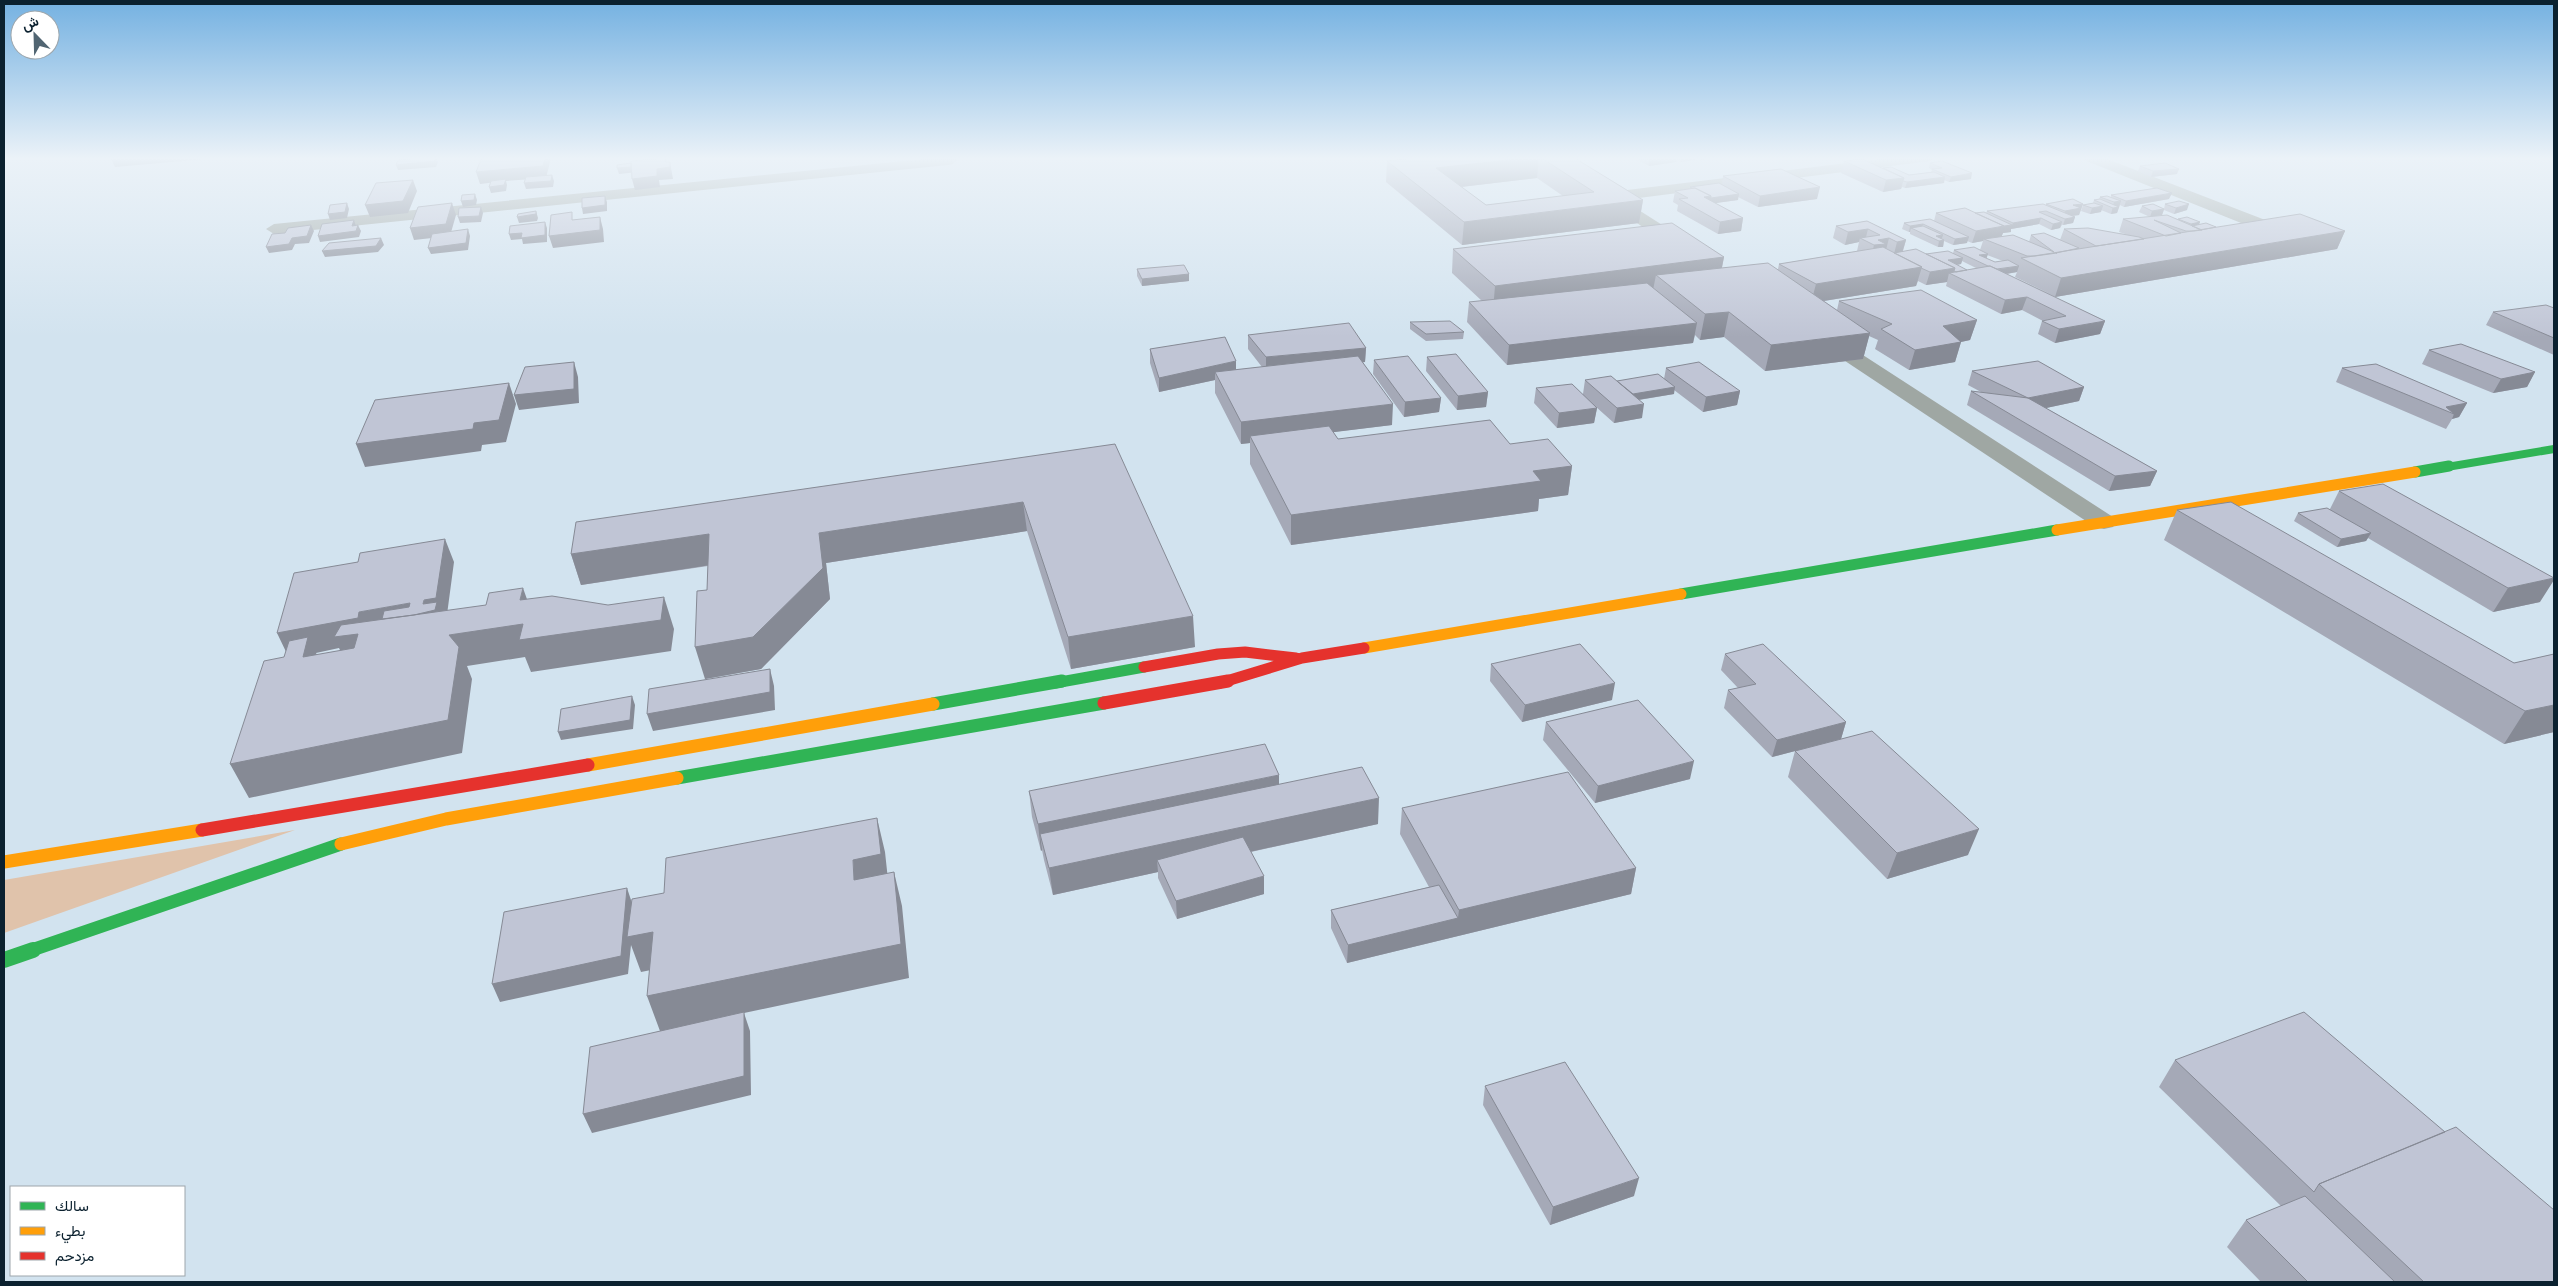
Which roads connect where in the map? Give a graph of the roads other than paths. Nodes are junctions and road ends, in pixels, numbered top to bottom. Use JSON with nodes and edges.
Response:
{"nodes":[{"id":1,"x":393,"y":217,"type":"edge"},
{"id":2,"x":1638,"y":217,"type":"edge"},
{"id":3,"x":2242,"y":217,"type":"edge"},
{"id":4,"x":2267,"y":227,"type":"edge"},
{"id":5,"x":274,"y":229,"type":"dead end"},
{"id":6,"x":1699,"y":257,"type":"edge"},
{"id":7,"x":1807,"y":327,"type":"edge"},
{"id":8,"x":2554,"y":450,"type":"edge"},
{"id":9,"x":2104,"y":522,"type":"junction"},
{"id":10,"x":1302,"y":658,"type":"junction"},
{"id":11,"x":807,"y":740,"type":"junction"},
{"id":12,"x":4,"y":862,"type":"edge"},
{"id":13,"x":4,"y":960,"type":"edge"}],
"edges":[{"from":1,"to":5,"type":"street"},
{"from":2,"to":6,"type":"street"},
{"from":3,"to":4,"type":"street"},
{"from":7,"to":9,"type":"street"},
{"from":8,"to":9,"type":"main road"},
{"from":9,"to":10,"type":"main road"},
{"from":10,"to":11,"type":"main road"},
{"from":10,"to":11,"type":"main road"},
{"from":11,"to":12,"type":"main road"},
{"from":11,"to":13,"type":"main road"}]}
